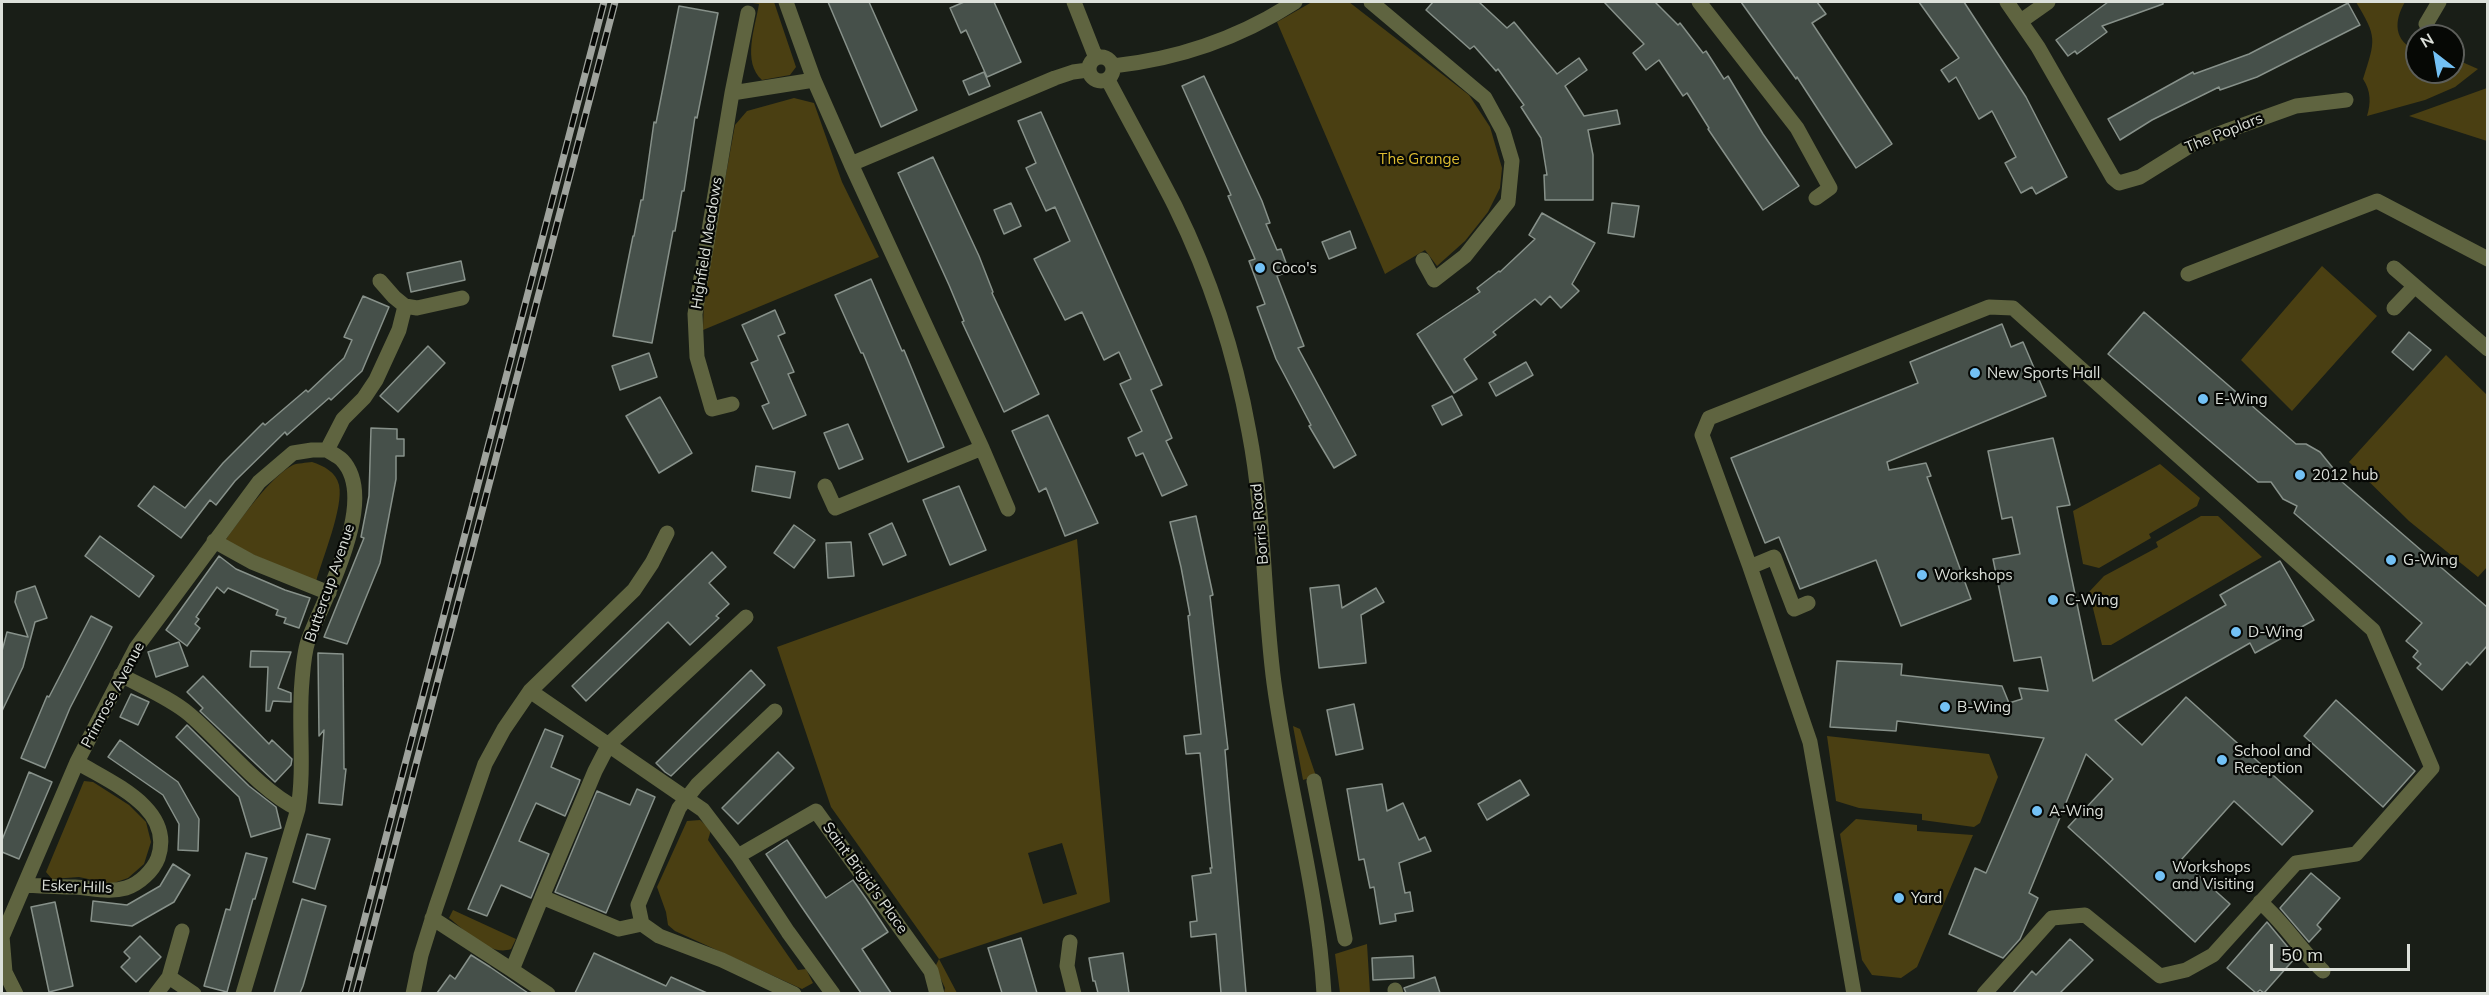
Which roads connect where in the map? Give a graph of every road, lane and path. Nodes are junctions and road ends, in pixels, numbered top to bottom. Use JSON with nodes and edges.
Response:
{"nodes":[{"id":1,"x":786,"y":2,"type":"edge"},
{"id":2,"x":1074,"y":2,"type":"edge"},
{"id":3,"x":1295,"y":2,"type":"edge"},
{"id":4,"x":1371,"y":2,"type":"edge"},
{"id":5,"x":1699,"y":2,"type":"edge"},
{"id":6,"x":2007,"y":2,"type":"edge"},
{"id":7,"x":2048,"y":2,"type":"edge"},
{"id":8,"x":2439,"y":2,"type":"edge"},
{"id":9,"x":748,"y":13,"type":"dead end"},
{"id":10,"x":2021,"y":21,"type":"junction"},
{"id":11,"x":2426,"y":24,"type":"dead end"},
{"id":12,"x":1092,"y":64,"type":"junction"},
{"id":13,"x":1110,"y":73,"type":"junction"},
{"id":14,"x":814,"y":80,"type":"junction"},
{"id":15,"x":732,"y":93,"type":"junction"},
{"id":16,"x":2346,"y":100,"type":"dead end"},
{"id":17,"x":850,"y":164,"type":"junction"},
{"id":18,"x":1816,"y":198,"type":"dead end"},
{"id":19,"x":2487,"y":259,"type":"edge"},
{"id":20,"x":1423,"y":260,"type":"dead end"},
{"id":21,"x":2394,"y":268,"type":"dead end"},
{"id":22,"x":2188,"y":274,"type":"dead end"},
{"id":23,"x":380,"y":281,"type":"dead end"},
{"id":24,"x":2414,"y":287,"type":"junction"},
{"id":25,"x":462,"y":298,"type":"dead end"},
{"id":26,"x":405,"y":306,"type":"junction"},
{"id":27,"x":2394,"y":309,"type":"dead end"},
{"id":28,"x":2487,"y":350,"type":"edge"},
{"id":29,"x":732,"y":404,"type":"dead end"},
{"id":30,"x":982,"y":448,"type":"junction"},
{"id":31,"x":327,"y":450,"type":"junction"},
{"id":32,"x":825,"y":486,"type":"dead end"},
{"id":33,"x":1008,"y":509,"type":"dead end"},
{"id":34,"x":667,"y":533,"type":"dead end"},
{"id":35,"x":214,"y":541,"type":"junction"},
{"id":36,"x":1750,"y":567,"type":"junction"},
{"id":37,"x":329,"y":593,"type":"junction"},
{"id":38,"x":1808,"y":603,"type":"dead end"},
{"id":39,"x":746,"y":617,"type":"dead end"},
{"id":40,"x":120,"y":675,"type":"junction"},
{"id":41,"x":530,"y":691,"type":"junction"},
{"id":42,"x":775,"y":711,"type":"dead end"},
{"id":43,"x":609,"y":744,"type":"junction"},
{"id":44,"x":77,"y":762,"type":"junction"},
{"id":45,"x":1314,"y":782,"type":"dead end"},
{"id":46,"x":688,"y":798,"type":"junction"},
{"id":47,"x":298,"y":809,"type":"junction"},
{"id":48,"x":738,"y":856,"type":"junction"},
{"id":49,"x":1330,"y":863,"type":"junction"},
{"id":50,"x":1307,"y":866,"type":"junction"},
{"id":51,"x":25,"y":885,"type":"junction"},
{"id":52,"x":542,"y":897,"type":"junction"},
{"id":53,"x":2260,"y":902,"type":"junction"},
{"id":54,"x":432,"y":918,"type":"junction"},
{"id":55,"x":642,"y":924,"type":"junction"},
{"id":56,"x":182,"y":931,"type":"dead end"},
{"id":57,"x":2,"y":936,"type":"edge"},
{"id":58,"x":1345,"y":939,"type":"dead end"},
{"id":59,"x":1070,"y":942,"type":"dead end"},
{"id":60,"x":512,"y":970,"type":"junction"},
{"id":61,"x":2323,"y":971,"type":"dead end"},
{"id":62,"x":169,"y":977,"type":"junction"},
{"id":63,"x":16,"y":993,"type":"edge"},
{"id":64,"x":156,"y":993,"type":"edge"},
{"id":65,"x":194,"y":993,"type":"edge"},
{"id":66,"x":243,"y":993,"type":"edge"},
{"id":67,"x":413,"y":993,"type":"edge"},
{"id":68,"x":548,"y":993,"type":"edge"},
{"id":69,"x":794,"y":993,"type":"edge"},
{"id":70,"x":833,"y":993,"type":"edge"},
{"id":71,"x":937,"y":993,"type":"edge"},
{"id":72,"x":1074,"y":993,"type":"edge"},
{"id":73,"x":1324,"y":993,"type":"edge"},
{"id":74,"x":1854,"y":993,"type":"edge"},
{"id":75,"x":1984,"y":993,"type":"edge"}],
"edges":[{"from":1,"to":14,"type":"street"},
{"from":2,"to":12,"type":"street"},
{"from":3,"to":13,"type":"street"},
{"from":4,"to":20,"type":"street"},
{"from":5,"to":18,"type":"street"},
{"from":6,"to":10,"type":"street","name":"The Poplars"},
{"from":7,"to":10,"type":"street"},
{"from":8,"to":11,"type":"street"},
{"from":9,"to":15,"type":"street","name":"Highfield Meadows"},
{"from":10,"to":16,"type":"street","name":"The Poplars"},
{"from":12,"to":13,"type":"street"},
{"from":12,"to":13,"type":"street"},
{"from":12,"to":17,"type":"street"},
{"from":13,"to":50,"type":"street","name":"Borris Road"},
{"from":14,"to":15,"type":"street"},
{"from":14,"to":17,"type":"street"},
{"from":15,"to":29,"type":"street","name":"Highfield Meadows"},
{"from":17,"to":30,"type":"street"},
{"from":19,"to":22,"type":"street"},
{"from":21,"to":24,"type":"street"},
{"from":23,"to":26,"type":"street"},
{"from":24,"to":27,"type":"street"},
{"from":24,"to":28,"type":"street"},
{"from":25,"to":26,"type":"street"},
{"from":26,"to":31,"type":"street"},
{"from":30,"to":32,"type":"street"},
{"from":30,"to":33,"type":"street"},
{"from":31,"to":35,"type":"street","name":"Primrose Avenue"},
{"from":31,"to":37,"type":"street","name":"Buttercup Avenue"},
{"from":34,"to":41,"type":"street"},
{"from":35,"to":37,"type":"street"},
{"from":35,"to":40,"type":"street","name":"Primrose Avenue"},
{"from":36,"to":38,"type":"street"},
{"from":36,"to":53,"type":"street"},
{"from":36,"to":74,"type":"street"},
{"from":37,"to":47,"type":"street","name":"Buttercup Avenue"},
{"from":39,"to":43,"type":"street"},
{"from":40,"to":44,"type":"street","name":"Primrose Avenue"},
{"from":40,"to":47,"type":"street"},
{"from":41,"to":43,"type":"street"},
{"from":41,"to":54,"type":"street"},
{"from":42,"to":46,"type":"street"},
{"from":43,"to":46,"type":"street"},
{"from":43,"to":52,"type":"street"},
{"from":44,"to":51,"type":"street","name":"Primrose Avenue"},
{"from":44,"to":51,"type":"street","name":"Esker Hills"},
{"from":45,"to":49,"type":"street"},
{"from":46,"to":48,"type":"street"},
{"from":46,"to":55,"type":"street"},
{"from":47,"to":66,"type":"street","name":"Buttercup Avenue"},
{"from":48,"to":70,"type":"street"},
{"from":48,"to":71,"type":"street","name":"Saint Brigid's Place"},
{"from":49,"to":50,"type":"street"},
{"from":49,"to":58,"type":"street"},
{"from":50,"to":73,"type":"street","name":"Borris Road"},
{"from":51,"to":57,"type":"street","name":"Primrose Avenue"},
{"from":52,"to":55,"type":"street"},
{"from":52,"to":60,"type":"street"},
{"from":53,"to":61,"type":"street"},
{"from":53,"to":75,"type":"street"},
{"from":54,"to":60,"type":"street"},
{"from":54,"to":67,"type":"street"},
{"from":55,"to":69,"type":"street"},
{"from":56,"to":62,"type":"street"},
{"from":57,"to":63,"type":"street"},
{"from":59,"to":72,"type":"street"},
{"from":60,"to":68,"type":"street"},
{"from":62,"to":64,"type":"street"},
{"from":62,"to":65,"type":"street"}]}
